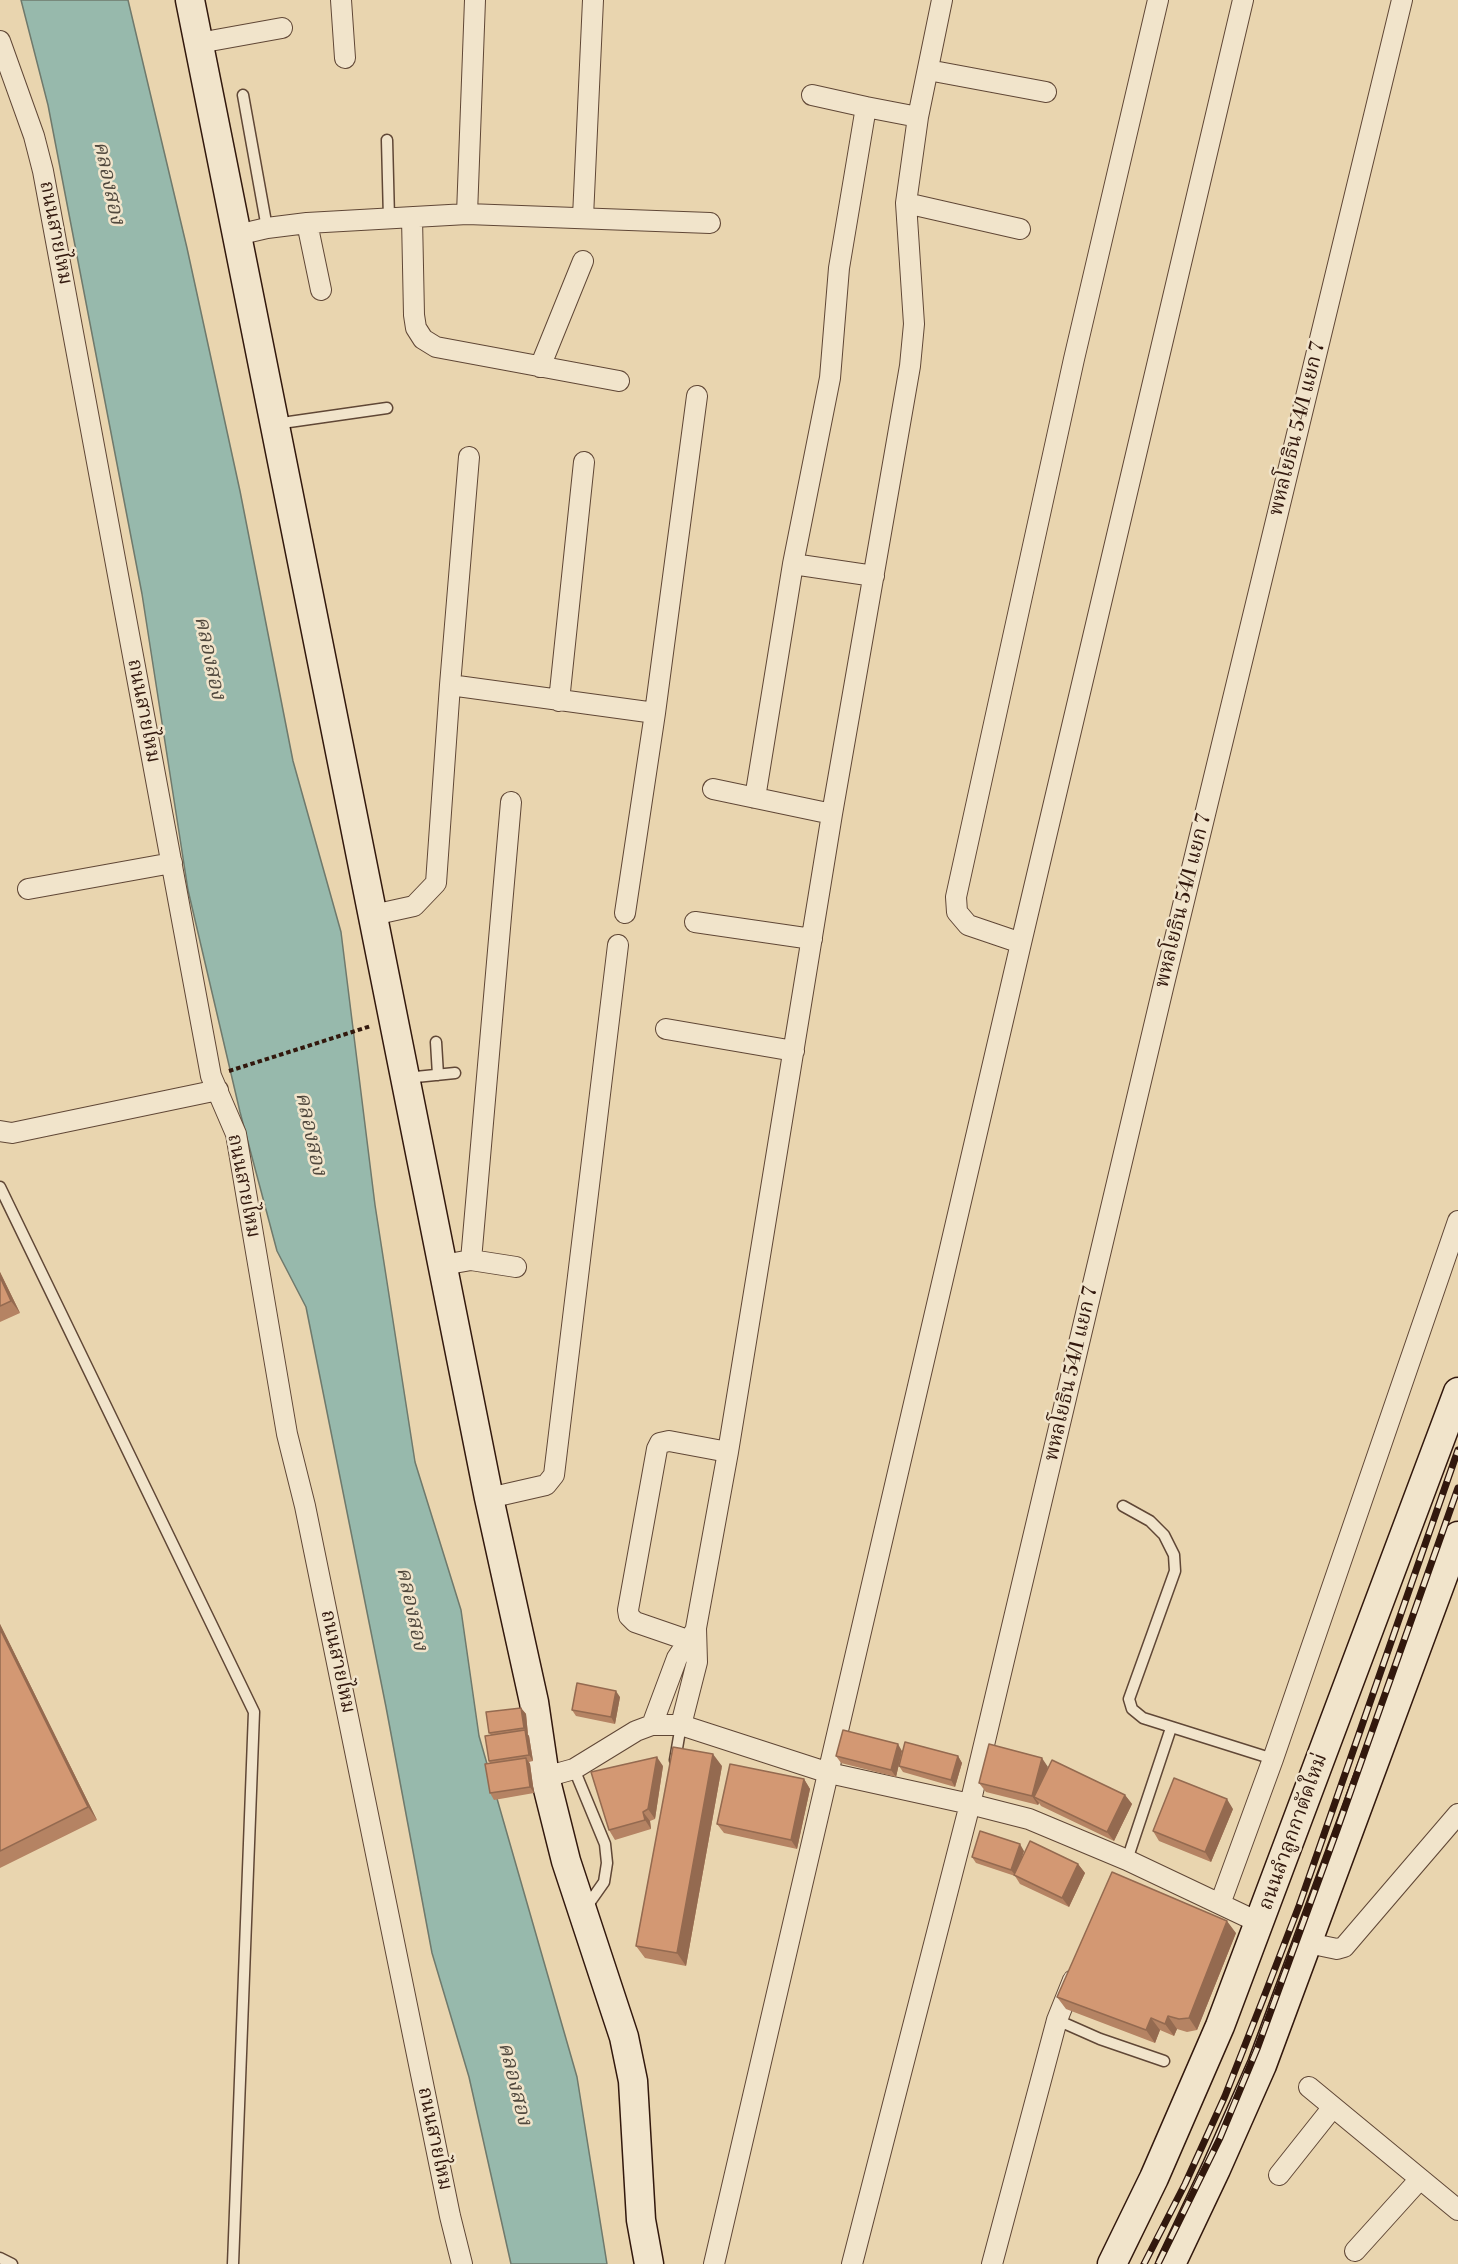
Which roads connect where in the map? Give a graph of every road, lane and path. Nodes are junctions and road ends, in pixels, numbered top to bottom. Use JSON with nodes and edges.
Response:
{"nodes":[{"id":1,"x":190,"y":0,"type":"edge"},
{"id":2,"x":341,"y":0,"type":"edge"},
{"id":3,"x":475,"y":0,"type":"edge"},
{"id":4,"x":593,"y":0,"type":"edge"},
{"id":5,"x":942,"y":0,"type":"edge"},
{"id":6,"x":1158,"y":0,"type":"edge"},
{"id":7,"x":1243,"y":0,"type":"edge"},
{"id":8,"x":1402,"y":0,"type":"edge"},
{"id":9,"x":282,"y":28,"type":"dead end"},
{"id":10,"x":0,"y":41,"type":"edge"},
{"id":11,"x":199,"y":43,"type":"junction"},
{"id":12,"x":345,"y":58,"type":"dead end"},
{"id":13,"x":928,"y":70,"type":"junction"},
{"id":14,"x":1046,"y":92,"type":"dead end"},
{"id":15,"x":243,"y":95,"type":"dead end"},
{"id":16,"x":812,"y":95,"type":"dead end"},
{"id":17,"x":866,"y":107,"type":"junction"},
{"id":18,"x":918,"y":117,"type":"junction"},
{"id":19,"x":387,"y":140,"type":"dead end"},
{"id":20,"x":906,"y":202,"type":"junction"},
{"id":21,"x":467,"y":214,"type":"junction"},
{"id":22,"x":583,"y":217,"type":"junction"},
{"id":23,"x":412,"y":218,"type":"junction"},
{"id":24,"x":389,"y":219,"type":"junction"},
{"id":25,"x":307,"y":223,"type":"junction"},
{"id":26,"x":710,"y":223,"type":"dead end"},
{"id":27,"x":267,"y":228,"type":"junction"},
{"id":28,"x":1020,"y":229,"type":"dead end"},
{"id":29,"x":237,"y":234,"type":"junction"},
{"id":30,"x":583,"y":261,"type":"dead end"},
{"id":31,"x":321,"y":290,"type":"dead end"},
{"id":32,"x":540,"y":367,"type":"junction"},
{"id":33,"x":619,"y":381,"type":"dead end"},
{"id":34,"x":697,"y":396,"type":"dead end"},
{"id":35,"x":387,"y":408,"type":"dead end"},
{"id":36,"x":275,"y":424,"type":"junction"},
{"id":37,"x":469,"y":457,"type":"dead end"},
{"id":38,"x":584,"y":462,"type":"dead end"},
{"id":39,"x":793,"y":564,"type":"junction"},
{"id":40,"x":874,"y":576,"type":"junction"},
{"id":41,"x":450,"y":685,"type":"junction"},
{"id":42,"x":559,"y":701,"type":"junction"},
{"id":43,"x":655,"y":713,"type":"junction"},
{"id":44,"x":713,"y":789,"type":"dead end"},
{"id":45,"x":755,"y":798,"type":"junction"},
{"id":46,"x":511,"y":802,"type":"dead end"},
{"id":47,"x":832,"y":814,"type":"junction"},
{"id":48,"x":172,"y":863,"type":"junction"},
{"id":49,"x":28,"y":889,"type":"dead end"},
{"id":50,"x":625,"y":913,"type":"dead end"},
{"id":51,"x":373,"y":915,"type":"junction"},
{"id":52,"x":695,"y":922,"type":"dead end"},
{"id":53,"x":812,"y":939,"type":"junction"},
{"id":54,"x":1021,"y":943,"type":"junction"},
{"id":55,"x":618,"y":945,"type":"dead end"},
{"id":56,"x":375,"y":1025,"type":"dead end"},
{"id":57,"x":666,"y":1029,"type":"dead end"},
{"id":58,"x":436,"y":1042,"type":"dead end"},
{"id":59,"x":794,"y":1051,"type":"junction"},
{"id":60,"x":455,"y":1073,"type":"dead end"},
{"id":61,"x":438,"y":1075,"type":"junction"},
{"id":62,"x":405,"y":1078,"type":"junction"},
{"id":63,"x":221,"y":1081,"type":"junction"},
{"id":64,"x":0,"y":1131,"type":"edge"},
{"id":65,"x":0,"y":1186,"type":"edge"},
{"id":66,"x":1458,"y":1221,"type":"edge"},
{"id":67,"x":471,"y":1260,"type":"junction"},
{"id":68,"x":442,"y":1265,"type":"junction"},
{"id":69,"x":516,"y":1267,"type":"dead end"},
{"id":70,"x":1458,"y":1392,"type":"edge"},
{"id":71,"x":728,"y":1452,"type":"junction"},
{"id":72,"x":489,"y":1498,"type":"junction"},
{"id":73,"x":1123,"y":1506,"type":"dead end"},
{"id":74,"x":1458,"y":1536,"type":"edge"},
{"id":75,"x":694,"y":1637,"type":"junction"},
{"id":76,"x":652,"y":1725,"type":"junction"},
{"id":77,"x":681,"y":1725,"type":"junction"},
{"id":78,"x":1171,"y":1728,"type":"junction"},
{"id":79,"x":1273,"y":1760,"type":"junction"},
{"id":80,"x":574,"y":1768,"type":"junction"},
{"id":81,"x":674,"y":1769,"type":"edge"},
{"id":82,"x":830,"y":1773,"type":"junction"},
{"id":83,"x":544,"y":1777,"type":"junction"},
{"id":84,"x":970,"y":1804,"type":"junction"},
{"id":85,"x":1458,"y":1814,"type":"edge"},
{"id":86,"x":1125,"y":1859,"type":"junction"},
{"id":87,"x":1113,"y":1879,"type":"edge"},
{"id":88,"x":1220,"y":1904,"type":"junction"},
{"id":89,"x":583,"y":1912,"type":"junction"},
{"id":90,"x":1260,"y":1923,"type":"junction"},
{"id":91,"x":1308,"y":1943,"type":"junction"},
{"id":92,"x":1079,"y":1966,"type":"edge"},
{"id":93,"x":1058,"y":2020,"type":"junction"},
{"id":94,"x":1164,"y":2061,"type":"dead end"},
{"id":95,"x":1309,"y":2087,"type":"dead end"},
{"id":96,"x":1333,"y":2107,"type":"junction"},
{"id":97,"x":1280,"y":2175,"type":"dead end"},
{"id":98,"x":1420,"y":2179,"type":"junction"},
{"id":99,"x":1458,"y":2210,"type":"edge"},
{"id":100,"x":1355,"y":2250,"type":"dead end"},
{"id":101,"x":0,"y":2258,"type":"edge"},
{"id":102,"x":12,"y":2264,"type":"edge"},
{"id":103,"x":233,"y":2264,"type":"edge"},
{"id":104,"x":462,"y":2264,"type":"edge"},
{"id":105,"x":649,"y":2264,"type":"edge"},
{"id":106,"x":714,"y":2264,"type":"edge"},
{"id":107,"x":852,"y":2264,"type":"edge"},
{"id":108,"x":992,"y":2264,"type":"edge"},
{"id":109,"x":1112,"y":2264,"type":"edge"},
{"id":110,"x":1171,"y":2264,"type":"edge"}],
"edges":[{"from":1,"to":11,"type":"street"},
{"from":2,"to":12,"type":"street"},
{"from":3,"to":21,"type":"street"},
{"from":4,"to":22,"type":"street"},
{"from":5,"to":13,"type":"street"},
{"from":6,"to":54,"type":"street"},
{"from":7,"to":54,"type":"street"},
{"from":8,"to":84,"type":"street","name":"พหลโยธิน 54/1 แยก 7"},
{"from":9,"to":11,"type":"street"},
{"from":10,"to":48,"type":"street","name":"ถนนสายไหม"},
{"from":11,"to":29,"type":"street"},
{"from":13,"to":14,"type":"street"},
{"from":13,"to":18,"type":"street"},
{"from":15,"to":27,"type":"lane"},
{"from":16,"to":17,"type":"street"},
{"from":17,"to":18,"type":"street"},
{"from":17,"to":39,"type":"street"},
{"from":18,"to":20,"type":"street"},
{"from":19,"to":24,"type":"lane"},
{"from":20,"to":28,"type":"street"},
{"from":20,"to":40,"type":"street"},
{"from":21,"to":22,"type":"street"},
{"from":21,"to":23,"type":"street"},
{"from":22,"to":26,"type":"street"},
{"from":23,"to":24,"type":"street"},
{"from":23,"to":32,"type":"street"},
{"from":24,"to":25,"type":"street"},
{"from":25,"to":27,"type":"street"},
{"from":25,"to":31,"type":"street"},
{"from":27,"to":29,"type":"street"},
{"from":29,"to":36,"type":"street"},
{"from":30,"to":32,"type":"street"},
{"from":32,"to":33,"type":"street"},
{"from":34,"to":43,"type":"street"},
{"from":35,"to":36,"type":"lane"},
{"from":36,"to":51,"type":"street"},
{"from":37,"to":41,"type":"street"},
{"from":38,"to":42,"type":"street"},
{"from":39,"to":40,"type":"street"},
{"from":39,"to":45,"type":"street"},
{"from":40,"to":47,"type":"street"},
{"from":41,"to":42,"type":"street"},
{"from":41,"to":51,"type":"street"},
{"from":42,"to":43,"type":"street"},
{"from":43,"to":50,"type":"street"},
{"from":44,"to":45,"type":"street"},
{"from":45,"to":47,"type":"street"},
{"from":46,"to":67,"type":"street"},
{"from":47,"to":53,"type":"street"},
{"from":48,"to":49,"type":"street"},
{"from":48,"to":63,"type":"street","name":"ถนนสายไหม"},
{"from":51,"to":62,"type":"street"},
{"from":52,"to":53,"type":"street"},
{"from":53,"to":59,"type":"street"},
{"from":54,"to":82,"type":"street"},
{"from":55,"to":72,"type":"street"},
{"from":56,"to":63,"type":"path"},
{"from":57,"to":59,"type":"street"},
{"from":58,"to":61,"type":"lane"},
{"from":59,"to":71,"type":"street"},
{"from":60,"to":61,"type":"lane"},
{"from":61,"to":62,"type":"lane"},
{"from":62,"to":68,"type":"street"},
{"from":63,"to":64,"type":"street"},
{"from":63,"to":104,"type":"street","name":"ถนนสายไหม"},
{"from":65,"to":103,"type":"lane"},
{"from":66,"to":79,"type":"street"},
{"from":67,"to":68,"type":"street"},
{"from":67,"to":69,"type":"street"},
{"from":68,"to":72,"type":"street"},
{"from":70,"to":90,"type":"street","name":"ถนนลำลูกกาตัดใหม่"},
{"from":71,"to":75,"type":"street"},
{"from":71,"to":75,"type":"street"},
{"from":72,"to":83,"type":"street"},
{"from":73,"to":78,"type":"lane"},
{"from":74,"to":91,"type":"street"},
{"from":75,"to":76,"type":"street"},
{"from":75,"to":77,"type":"street"},
{"from":76,"to":77,"type":"street"},
{"from":76,"to":80,"type":"street"},
{"from":77,"to":81,"type":"lane"},
{"from":77,"to":82,"type":"street"},
{"from":78,"to":79,"type":"lane"},
{"from":78,"to":86,"type":"lane"},
{"from":79,"to":88,"type":"street"},
{"from":80,"to":83,"type":"street"},
{"from":80,"to":89,"type":"lane"},
{"from":82,"to":84,"type":"street"},
{"from":82,"to":106,"type":"street"},
{"from":83,"to":89,"type":"street"},
{"from":84,"to":86,"type":"street"},
{"from":84,"to":107,"type":"street","name":"พหลโยธิน 54/1 แยก 7"},
{"from":85,"to":91,"type":"street"},
{"from":86,"to":87,"type":"street"},
{"from":86,"to":88,"type":"street"},
{"from":88,"to":90,"type":"street"},
{"from":89,"to":105,"type":"street"},
{"from":90,"to":109,"type":"street","name":"ถนนลำลูกกาตัดใหม่"},
{"from":91,"to":110,"type":"street"},
{"from":92,"to":93,"type":"street"},
{"from":93,"to":94,"type":"lane"},
{"from":93,"to":108,"type":"street"},
{"from":95,"to":96,"type":"street"},
{"from":96,"to":97,"type":"street"},
{"from":96,"to":98,"type":"street"},
{"from":98,"to":99,"type":"street"},
{"from":98,"to":100,"type":"street"},
{"from":101,"to":102,"type":"lane"}]}
